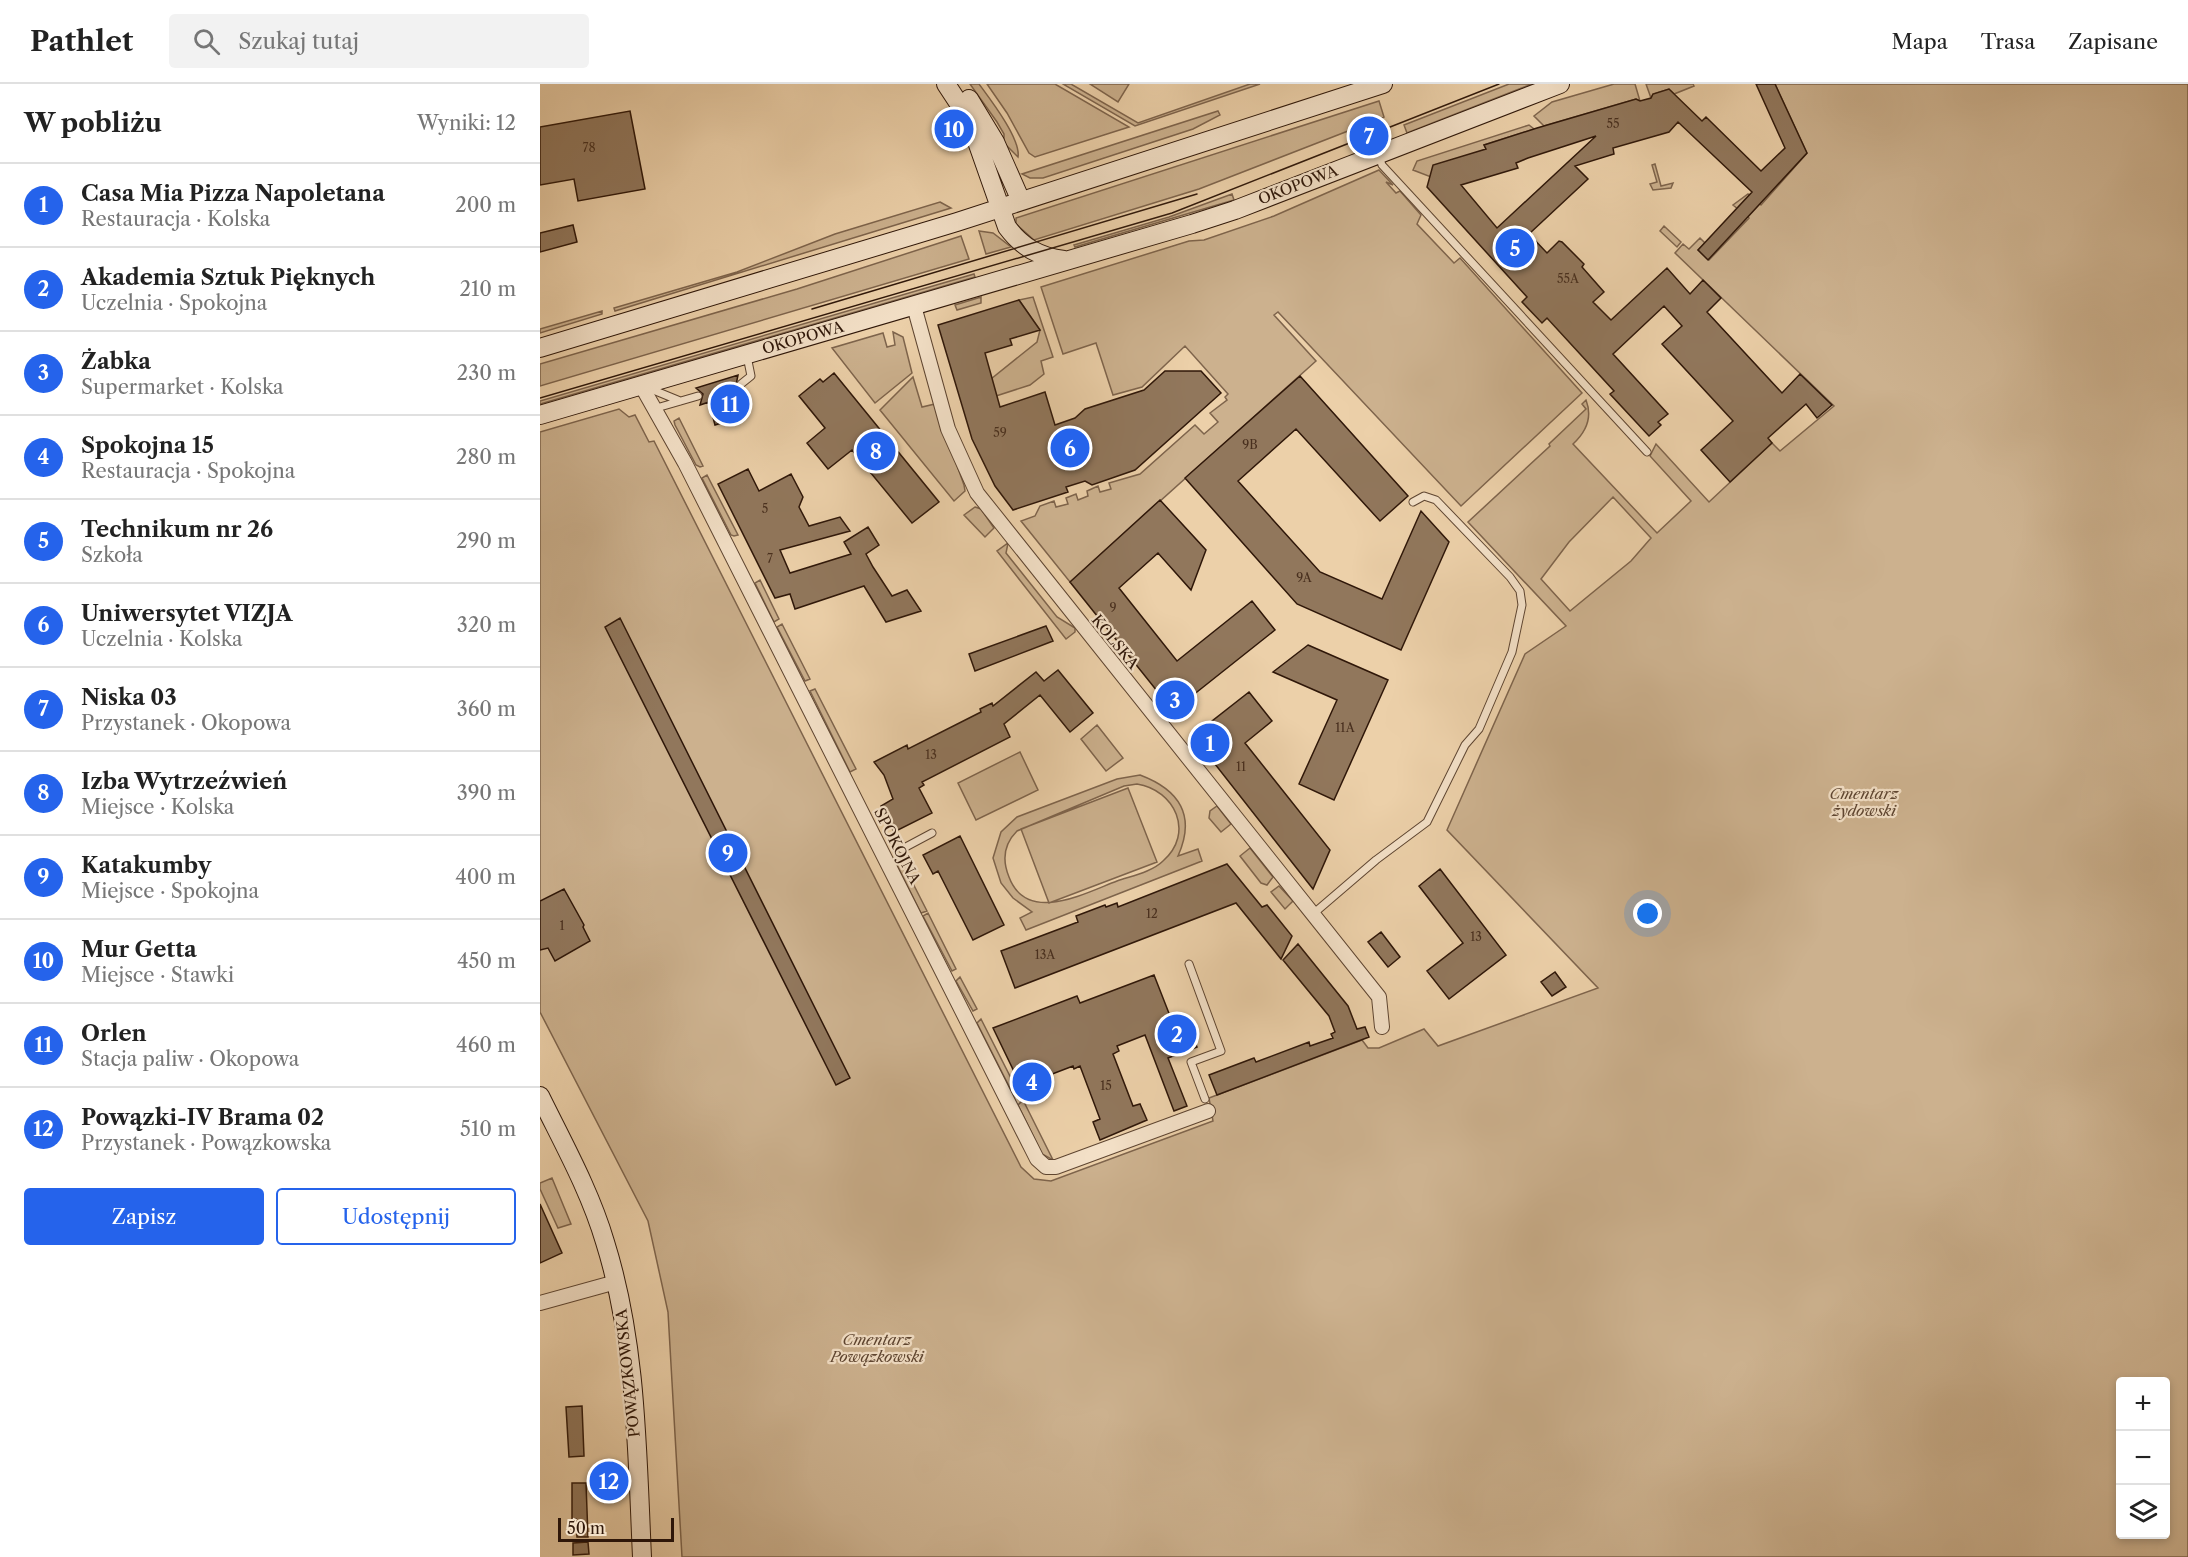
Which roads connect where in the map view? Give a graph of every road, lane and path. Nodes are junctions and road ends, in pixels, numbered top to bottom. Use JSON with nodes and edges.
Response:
{"nodes":[{"id":1,"x":946,"y":84,"type":"edge"},
{"id":2,"x":954,"y":84,"type":"edge"},
{"id":3,"x":1383,"y":84,"type":"edge"},
{"id":4,"x":1560,"y":84,"type":"edge"},
{"id":5,"x":1378,"y":154,"type":"junction"},
{"id":6,"x":1021,"y":201,"type":"junction"},
{"id":7,"x":999,"y":208,"type":"junction"},
{"id":8,"x":1066,"y":260,"type":"junction"},
{"id":9,"x":914,"y":306,"type":"junction"},
{"id":10,"x":540,"y":348,"type":"edge"},
{"id":11,"x":746,"y":354,"type":"junction"},
{"id":12,"x":741,"y":384,"type":"dead end"},
{"id":13,"x":640,"y":385,"type":"junction"},
{"id":14,"x":698,"y":396,"type":"dead end"},
{"id":15,"x":680,"y":401,"type":"junction"},
{"id":16,"x":653,"y":409,"type":"junction"},
{"id":17,"x":540,"y":415,"type":"edge"},
{"id":18,"x":1647,"y":452,"type":"dead end"},
{"id":19,"x":1413,"y":502,"type":"dead end"},
{"id":20,"x":932,"y":833,"type":"dead end"},
{"id":21,"x":902,"y":849,"type":"dead end"},
{"id":22,"x":1313,"y":914,"type":"junction"},
{"id":23,"x":1189,"y":964,"type":"dead end"},
{"id":24,"x":1382,"y":1027,"type":"dead end"},
{"id":25,"x":540,"y":1096,"type":"edge"},
{"id":26,"x":1207,"y":1105,"type":"joint"},
{"id":27,"x":616,"y":1282,"type":"junction"},
{"id":28,"x":540,"y":1303,"type":"edge"},
{"id":29,"x":642,"y":1557,"type":"edge"}],
"edges":[{"from":1,"to":7,"type":"main road"},
{"from":2,"to":6,"type":"main road"},
{"from":3,"to":6,"type":"main road"},
{"from":4,"to":5,"type":"main road","name":"OKOPOWA"},
{"from":5,"to":8,"type":"main road","name":"OKOPOWA"},
{"from":5,"to":18,"type":"lane"},
{"from":6,"to":7,"type":"main road"},
{"from":7,"to":8,"type":"main road"},
{"from":7,"to":10,"type":"main road"},
{"from":8,"to":9,"type":"main road","name":"OKOPOWA"},
{"from":9,"to":11,"type":"main road","name":"OKOPOWA"},
{"from":9,"to":22,"type":"street","name":"KOLSKA"},
{"from":11,"to":12,"type":"lane"},
{"from":11,"to":13,"type":"main road","name":"OKOPOWA"},
{"from":13,"to":15,"type":"lane"},
{"from":13,"to":16,"type":"street","name":"SPOKOJNA"},
{"from":13,"to":17,"type":"main road","name":"OKOPOWA"},
{"from":14,"to":15,"type":"lane"},
{"from":15,"to":16,"type":"lane"},
{"from":16,"to":26,"type":"street","name":"SPOKOJNA"},
{"from":19,"to":22,"type":"lane"},
{"from":20,"to":21,"type":"lane"},
{"from":22,"to":24,"type":"street","name":"KOLSKA"},
{"from":23,"to":26,"type":"lane"},
{"from":25,"to":27,"type":"main road","name":"POWĄZKOWSKA"},
{"from":27,"to":28,"type":"street"},
{"from":27,"to":29,"type":"main road","name":"POWĄZKOWSKA"}]}
